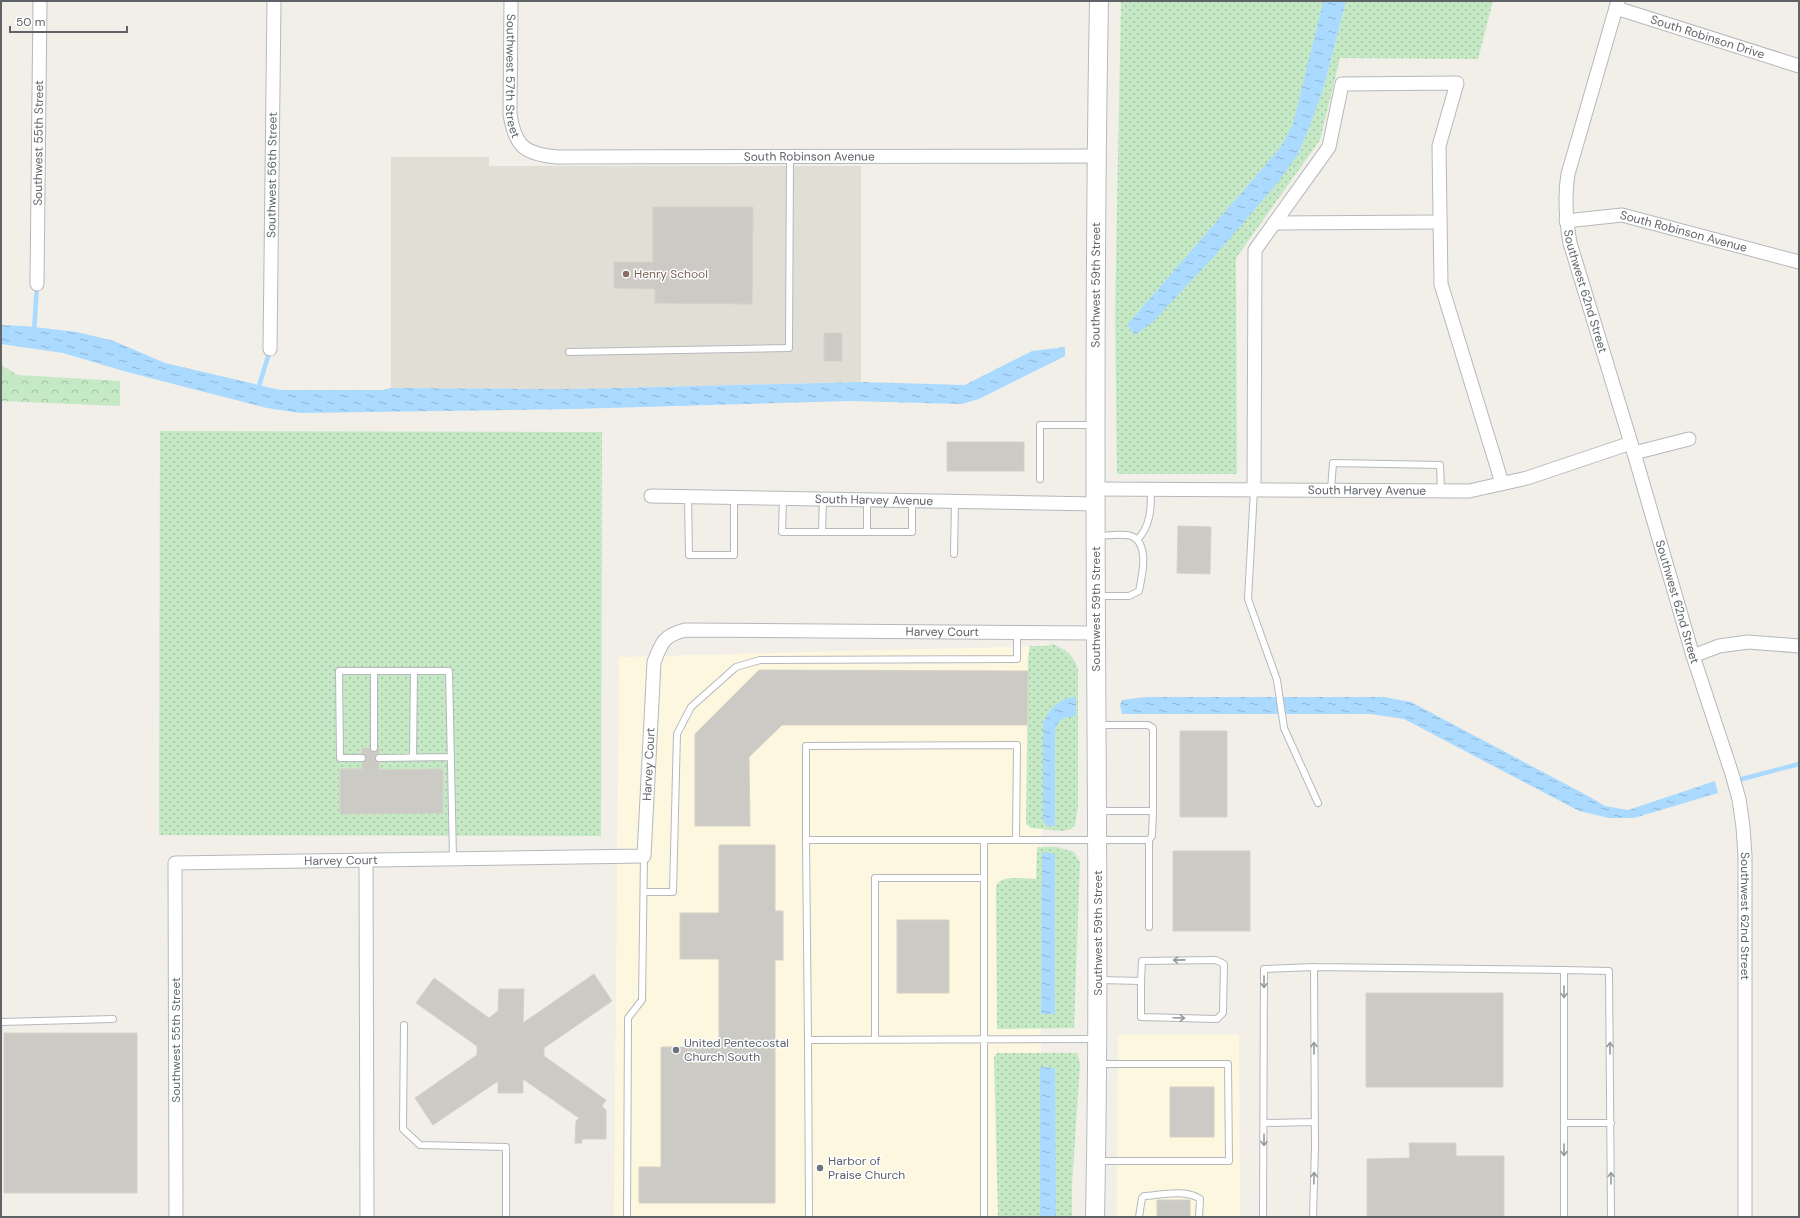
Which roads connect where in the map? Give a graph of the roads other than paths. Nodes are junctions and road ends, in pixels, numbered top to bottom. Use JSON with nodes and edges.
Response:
{"nodes":[{"id":1,"x":40,"y":1,"type":"edge"},
{"id":2,"x":274,"y":1,"type":"edge"},
{"id":3,"x":511,"y":1,"type":"edge"},
{"id":4,"x":1099,"y":1,"type":"edge"},
{"id":5,"x":1617,"y":4,"type":"edge"},
{"id":6,"x":1799,"y":66,"type":"edge"},
{"id":7,"x":524,"y":148,"type":"joint"},
{"id":8,"x":1096,"y":156,"type":"junction"},
{"id":9,"x":790,"y":157,"type":"junction"},
{"id":10,"x":1566,"y":220,"type":"junction"},
{"id":11,"x":1439,"y":222,"type":"junction"},
{"id":12,"x":1274,"y":223,"type":"junction"},
{"id":13,"x":1799,"y":262,"type":"edge"},
{"id":14,"x":37,"y":284,"type":"dead end"},
{"id":15,"x":270,"y":349,"type":"dead end"},
{"id":16,"x":570,"y":352,"type":"dead end"},
{"id":17,"x":1096,"y":425,"type":"junction"},
{"id":18,"x":1689,"y":439,"type":"dead end"},
{"id":19,"x":1633,"y":448,"type":"junction"},
{"id":20,"x":1040,"y":479,"type":"dead end"},
{"id":21,"x":1502,"y":483,"type":"junction"},
{"id":22,"x":1151,"y":490,"type":"junction"},
{"id":23,"x":1254,"y":490,"type":"junction"},
{"id":24,"x":1331,"y":490,"type":"junction"},
{"id":25,"x":1441,"y":491,"type":"junction"},
{"id":26,"x":652,"y":496,"type":"dead end"},
{"id":27,"x":688,"y":497,"type":"junction"},
{"id":28,"x":734,"y":497,"type":"junction"},
{"id":29,"x":1096,"y":497,"type":"junction"},
{"id":30,"x":783,"y":498,"type":"junction"},
{"id":31,"x":823,"y":499,"type":"junction"},
{"id":32,"x":867,"y":500,"type":"junction"},
{"id":33,"x":912,"y":500,"type":"junction"},
{"id":34,"x":955,"y":501,"type":"junction"},
{"id":35,"x":822,"y":532,"type":"junction"},
{"id":36,"x":867,"y":532,"type":"junction"},
{"id":37,"x":1096,"y":536,"type":"junction"},
{"id":38,"x":1137,"y":540,"type":"junction"},
{"id":39,"x":954,"y":554,"type":"dead end"},
{"id":40,"x":1096,"y":596,"type":"junction"},
{"id":41,"x":1017,"y":632,"type":"junction"},
{"id":42,"x":1096,"y":634,"type":"junction"},
{"id":43,"x":1799,"y":646,"type":"edge"},
{"id":44,"x":1693,"y":656,"type":"junction"},
{"id":45,"x":374,"y":671,"type":"junction"},
{"id":46,"x":414,"y":671,"type":"junction"},
{"id":47,"x":1097,"y":725,"type":"junction"},
{"id":48,"x":374,"y":748,"type":"dead end"},
{"id":49,"x":451,"y":756,"type":"junction"},
{"id":50,"x":413,"y":757,"type":"junction"},
{"id":51,"x":362,"y":758,"type":"dead end"},
{"id":52,"x":379,"y":758,"type":"dead end"},
{"id":53,"x":1318,"y":803,"type":"dead end"},
{"id":54,"x":1097,"y":811,"type":"junction"},
{"id":55,"x":1153,"y":811,"type":"junction"},
{"id":56,"x":806,"y":840,"type":"junction"},
{"id":57,"x":984,"y":840,"type":"junction"},
{"id":58,"x":1016,"y":840,"type":"junction"},
{"id":59,"x":1097,"y":840,"type":"junction"},
{"id":60,"x":1149,"y":840,"type":"junction"},
{"id":61,"x":644,"y":856,"type":"junction"},
{"id":62,"x":453,"y":859,"type":"junction"},
{"id":63,"x":366,"y":860,"type":"junction"},
{"id":64,"x":175,"y":864,"type":"joint"},
{"id":65,"x":984,"y":878,"type":"junction"},
{"id":66,"x":644,"y":892,"type":"junction"},
{"id":67,"x":1149,"y":927,"type":"dead end"},
{"id":68,"x":1314,"y":967,"type":"junction"},
{"id":69,"x":1564,"y":970,"type":"junction"},
{"id":70,"x":1098,"y":980,"type":"junction"},
{"id":71,"x":1141,"y":981,"type":"junction"},
{"id":72,"x":113,"y":1019,"type":"dead end"},
{"id":73,"x":1,"y":1022,"type":"edge"},
{"id":74,"x":404,"y":1025,"type":"dead end"},
{"id":75,"x":983,"y":1039,"type":"junction"},
{"id":76,"x":1098,"y":1039,"type":"junction"},
{"id":77,"x":808,"y":1040,"type":"junction"},
{"id":78,"x":875,"y":1040,"type":"junction"},
{"id":79,"x":1098,"y":1064,"type":"junction"},
{"id":80,"x":1314,"y":1122,"type":"junction"},
{"id":81,"x":1264,"y":1123,"type":"junction"},
{"id":82,"x":1564,"y":1123,"type":"junction"},
{"id":83,"x":1611,"y":1123,"type":"junction"},
{"id":84,"x":1096,"y":1161,"type":"junction"},
{"id":85,"x":176,"y":1217,"type":"edge"},
{"id":86,"x":367,"y":1217,"type":"edge"},
{"id":87,"x":506,"y":1217,"type":"edge"},
{"id":88,"x":627,"y":1217,"type":"edge"},
{"id":89,"x":810,"y":1217,"type":"edge"},
{"id":90,"x":984,"y":1217,"type":"edge"},
{"id":91,"x":1095,"y":1217,"type":"edge"},
{"id":92,"x":1139,"y":1217,"type":"edge"},
{"id":93,"x":1199,"y":1217,"type":"edge"},
{"id":94,"x":1264,"y":1217,"type":"edge"},
{"id":95,"x":1313,"y":1217,"type":"edge"},
{"id":96,"x":1564,"y":1217,"type":"edge"},
{"id":97,"x":1611,"y":1217,"type":"edge"},
{"id":98,"x":1745,"y":1217,"type":"edge"}],
"edges":[{"from":1,"to":14,"type":"street","name":"Southwest 55th Street"},
{"from":2,"to":15,"type":"street","name":"Southwest 56th Street"},
{"from":3,"to":7,"type":"street","name":"Southwest 57th Street"},
{"from":4,"to":8,"type":"main road","name":"Southwest 59th Street"},
{"from":5,"to":6,"type":"street","name":"South Robinson Drive"},
{"from":5,"to":10,"type":"street","name":"Southwest 62nd Street"},
{"from":7,"to":9,"type":"street","name":"South Robinson Avenue"},
{"from":8,"to":9,"type":"street","name":"South Robinson Avenue"},
{"from":8,"to":17,"type":"main road","name":"Southwest 59th Street"},
{"from":9,"to":16,"type":"lane"},
{"from":10,"to":13,"type":"street","name":"South Robinson Avenue"},
{"from":10,"to":19,"type":"street","name":"Southwest 62nd Street"},
{"from":11,"to":12,"type":"street"},
{"from":11,"to":12,"type":"street"},
{"from":11,"to":21,"type":"street"},
{"from":12,"to":23,"type":"street"},
{"from":17,"to":20,"type":"lane"},
{"from":17,"to":29,"type":"main road","name":"Southwest 59th Street"},
{"from":18,"to":19,"type":"street","name":"South Harvey Avenue"},
{"from":19,"to":21,"type":"street","name":"South Harvey Avenue"},
{"from":19,"to":44,"type":"street","name":"Southwest 62nd Street"},
{"from":21,"to":25,"type":"street","name":"South Harvey Avenue"},
{"from":22,"to":23,"type":"street","name":"South Harvey Avenue"},
{"from":22,"to":29,"type":"street","name":"South Harvey Avenue"},
{"from":22,"to":38,"type":"lane"},
{"from":23,"to":24,"type":"street","name":"South Harvey Avenue"},
{"from":23,"to":53,"type":"lane"},
{"from":24,"to":25,"type":"street","name":"South Harvey Avenue"},
{"from":24,"to":25,"type":"lane"},
{"from":26,"to":27,"type":"street","name":"South Harvey Avenue"},
{"from":27,"to":28,"type":"street","name":"South Harvey Avenue"},
{"from":27,"to":28,"type":"lane"},
{"from":28,"to":30,"type":"street","name":"South Harvey Avenue"},
{"from":29,"to":34,"type":"street","name":"South Harvey Avenue"},
{"from":29,"to":37,"type":"main road","name":"Southwest 59th Street"},
{"from":30,"to":31,"type":"street","name":"South Harvey Avenue"},
{"from":30,"to":35,"type":"lane"},
{"from":31,"to":32,"type":"street","name":"South Harvey Avenue"},
{"from":31,"to":35,"type":"lane"},
{"from":32,"to":33,"type":"street","name":"South Harvey Avenue"},
{"from":32,"to":36,"type":"lane"},
{"from":33,"to":34,"type":"street","name":"South Harvey Avenue"},
{"from":33,"to":36,"type":"lane"},
{"from":34,"to":39,"type":"lane"},
{"from":35,"to":36,"type":"lane"},
{"from":37,"to":38,"type":"lane"},
{"from":37,"to":40,"type":"main road","name":"Southwest 59th Street"},
{"from":38,"to":40,"type":"lane"},
{"from":40,"to":42,"type":"main road","name":"Southwest 59th Street"},
{"from":41,"to":42,"type":"street","name":"Harvey Court"},
{"from":41,"to":61,"type":"street","name":"Harvey Court"},
{"from":41,"to":66,"type":"lane"},
{"from":42,"to":47,"type":"main road","name":"Southwest 59th Street"},
{"from":43,"to":44,"type":"street"},
{"from":44,"to":98,"type":"street","name":"Southwest 62nd Street"},
{"from":45,"to":46,"type":"lane"},
{"from":45,"to":48,"type":"lane"},
{"from":45,"to":51,"type":"lane"},
{"from":46,"to":49,"type":"lane"},
{"from":46,"to":50,"type":"lane"},
{"from":47,"to":54,"type":"main road","name":"Southwest 59th Street"},
{"from":47,"to":55,"type":"lane"},
{"from":49,"to":50,"type":"lane"},
{"from":49,"to":62,"type":"lane"},
{"from":50,"to":52,"type":"lane"},
{"from":54,"to":55,"type":"lane"},
{"from":54,"to":59,"type":"main road","name":"Southwest 59th Street"},
{"from":55,"to":60,"type":"lane"},
{"from":56,"to":57,"type":"lane"},
{"from":56,"to":58,"type":"lane"},
{"from":56,"to":77,"type":"lane"},
{"from":57,"to":58,"type":"lane"},
{"from":57,"to":65,"type":"lane"},
{"from":58,"to":59,"type":"lane"},
{"from":59,"to":60,"type":"lane"},
{"from":59,"to":70,"type":"main road","name":"Southwest 59th Street"},
{"from":60,"to":67,"type":"lane"},
{"from":61,"to":62,"type":"street","name":"Harvey Court"},
{"from":61,"to":66,"type":"lane"},
{"from":62,"to":63,"type":"street","name":"Harvey Court"},
{"from":63,"to":64,"type":"street","name":"Harvey Court"},
{"from":63,"to":86,"type":"street"},
{"from":64,"to":85,"type":"street","name":"Southwest 55th Street"},
{"from":65,"to":75,"type":"lane"},
{"from":65,"to":78,"type":"lane"},
{"from":66,"to":88,"type":"lane"},
{"from":68,"to":69,"type":"lane"},
{"from":80,"to":68,"type":"lane","one_way":true},
{"from":68,"to":81,"type":"lane","one_way":true},
{"from":69,"to":82,"type":"lane","one_way":true},
{"from":83,"to":69,"type":"lane","one_way":true},
{"from":70,"to":71,"type":"lane"},
{"from":70,"to":76,"type":"main road","name":"Southwest 59th Street"},
{"from":71,"to":71,"type":"lane","one_way":true},
{"from":72,"to":73,"type":"lane"},
{"from":74,"to":87,"type":"lane"},
{"from":75,"to":76,"type":"lane"},
{"from":75,"to":78,"type":"lane"},
{"from":75,"to":90,"type":"lane"},
{"from":76,"to":79,"type":"main road","name":"Southwest 59th Street"},
{"from":77,"to":78,"type":"lane"},
{"from":77,"to":89,"type":"lane"},
{"from":79,"to":84,"type":"main road","name":"Southwest 59th Street"},
{"from":79,"to":84,"type":"lane"},
{"from":80,"to":81,"type":"lane"},
{"from":95,"to":80,"type":"lane","one_way":true},
{"from":81,"to":94,"type":"lane","one_way":true},
{"from":82,"to":83,"type":"lane"},
{"from":82,"to":96,"type":"lane","one_way":true},
{"from":97,"to":83,"type":"lane","one_way":true},
{"from":84,"to":91,"type":"main road","name":"Southwest 59th Street"},
{"from":92,"to":93,"type":"lane"}]}
